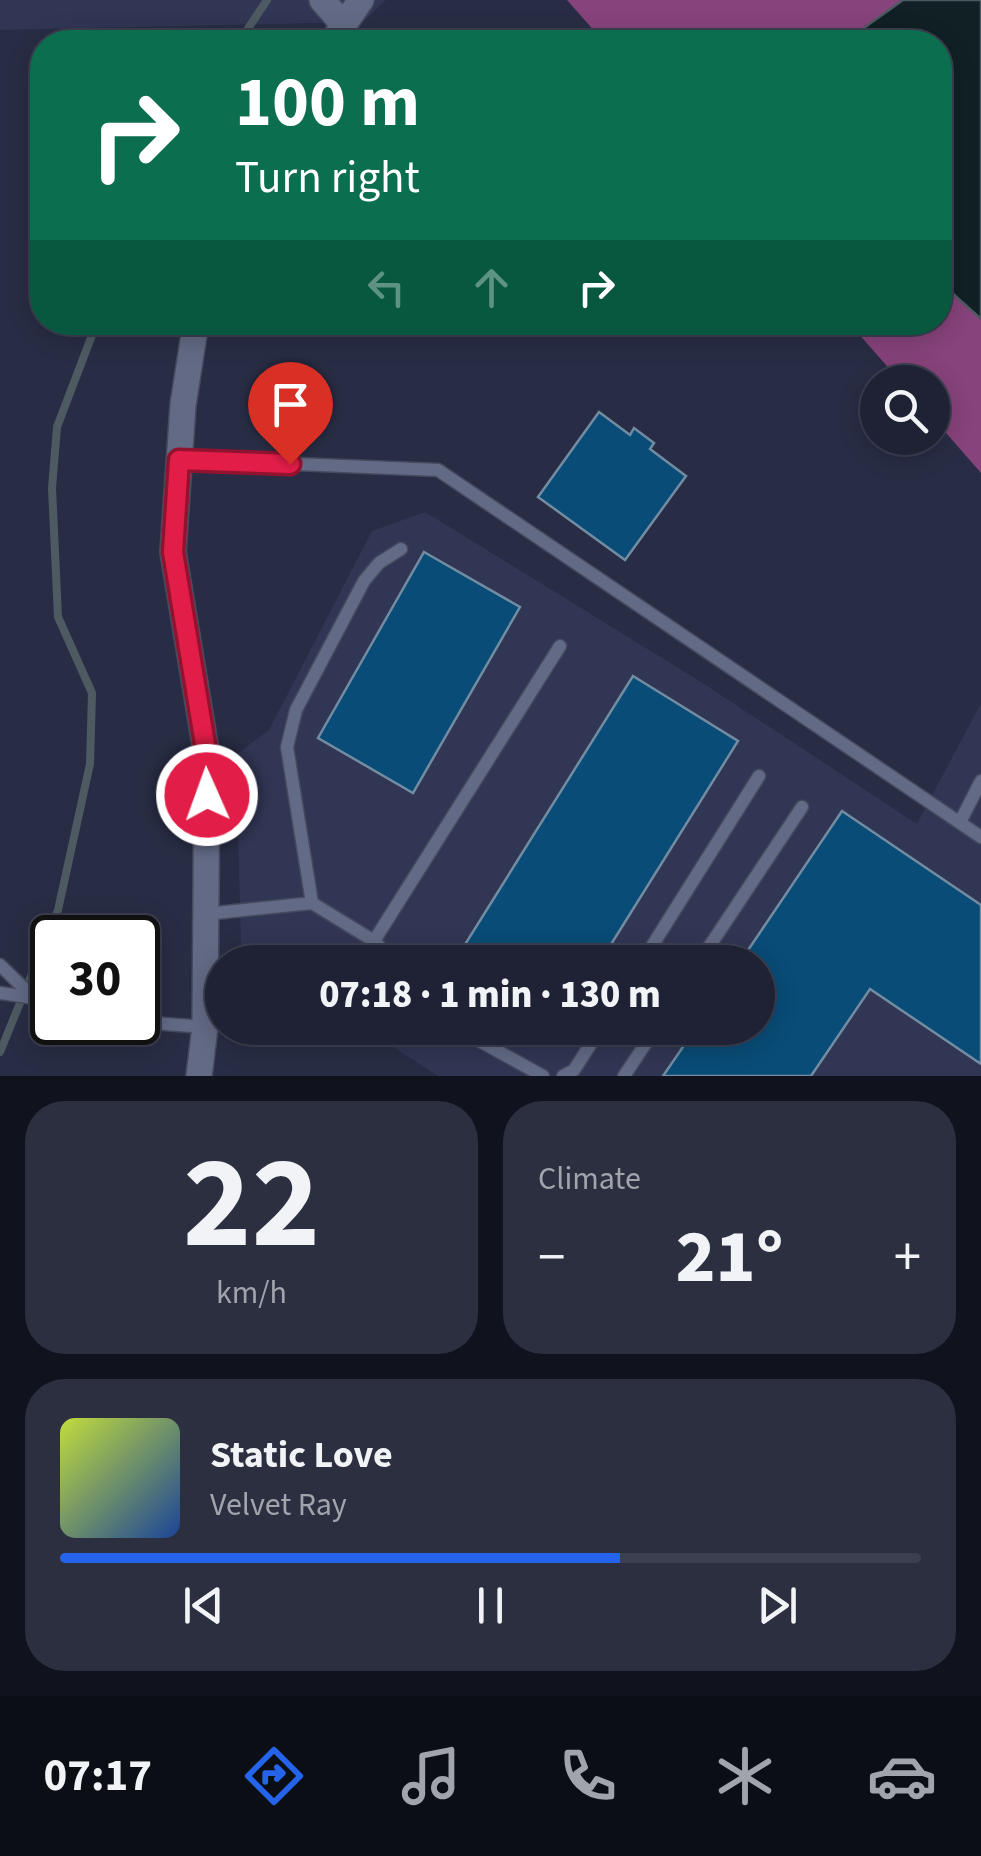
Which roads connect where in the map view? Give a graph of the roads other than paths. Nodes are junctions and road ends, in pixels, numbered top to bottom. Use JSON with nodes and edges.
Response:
{"nodes":[{"id":1,"x":322,"y":0,"type":"edge"},
{"id":2,"x":361,"y":0,"type":"edge"},
{"id":3,"x":336,"y":30,"type":"edge"},
{"id":4,"x":339,"y":30,"type":"edge"},
{"id":5,"x":194,"y":335,"type":"edge"},
{"id":6,"x":179,"y":460,"type":"junction"},
{"id":7,"x":400,"y":549,"type":"dead end"},
{"id":8,"x":560,"y":646,"type":"dead end"},
{"id":9,"x":758,"y":776,"type":"dead end"},
{"id":10,"x":981,"y":781,"type":"edge"},
{"id":11,"x":802,"y":807,"type":"dead end"},
{"id":12,"x":960,"y":822,"type":"junction"},
{"id":13,"x":981,"y":836,"type":"edge"},
{"id":14,"x":312,"y":903,"type":"junction"},
{"id":15,"x":206,"y":914,"type":"junction"},
{"id":16,"x":374,"y":941,"type":"junction"},
{"id":17,"x":206,"y":945,"type":"edge"},
{"id":18,"x":378,"y":945,"type":"edge"},
{"id":19,"x":653,"y":945,"type":"edge"},
{"id":20,"x":710,"y":945,"type":"edge"},
{"id":21,"x":0,"y":965,"type":"edge"},
{"id":22,"x":0,"y":993,"type":"edge"},
{"id":23,"x":30,"y":994,"type":"edge"},
{"id":24,"x":30,"y":997,"type":"edge"},
{"id":25,"x":160,"y":1024,"type":"edge"},
{"id":26,"x":205,"y":1027,"type":"joint"},
{"id":27,"x":487,"y":1045,"type":"edge"},
{"id":28,"x":590,"y":1045,"type":"edge"},
{"id":29,"x":645,"y":1045,"type":"edge"},
{"id":30,"x":199,"y":1076,"type":"edge"},
{"id":31,"x":543,"y":1076,"type":"edge"},
{"id":32,"x":564,"y":1076,"type":"edge"},
{"id":33,"x":624,"y":1076,"type":"edge"}],
"edges":[{"from":1,"to":3,"type":"street"},
{"from":2,"to":4,"type":"street"},
{"from":5,"to":6,"type":"street"},
{"from":6,"to":12,"type":"lane"},
{"from":6,"to":15,"type":"street"},
{"from":7,"to":14,"type":"lane"},
{"from":8,"to":16,"type":"lane"},
{"from":9,"to":19,"type":"lane"},
{"from":10,"to":12,"type":"lane"},
{"from":11,"to":20,"type":"lane"},
{"from":12,"to":13,"type":"lane"},
{"from":14,"to":15,"type":"lane"},
{"from":14,"to":16,"type":"lane"},
{"from":15,"to":17,"type":"street"},
{"from":16,"to":18,"type":"lane"},
{"from":21,"to":23,"type":"lane"},
{"from":22,"to":24,"type":"lane"},
{"from":25,"to":26,"type":"lane"},
{"from":26,"to":30,"type":"street"},
{"from":27,"to":31,"type":"lane"},
{"from":28,"to":32,"type":"lane"},
{"from":29,"to":33,"type":"lane"}]}
